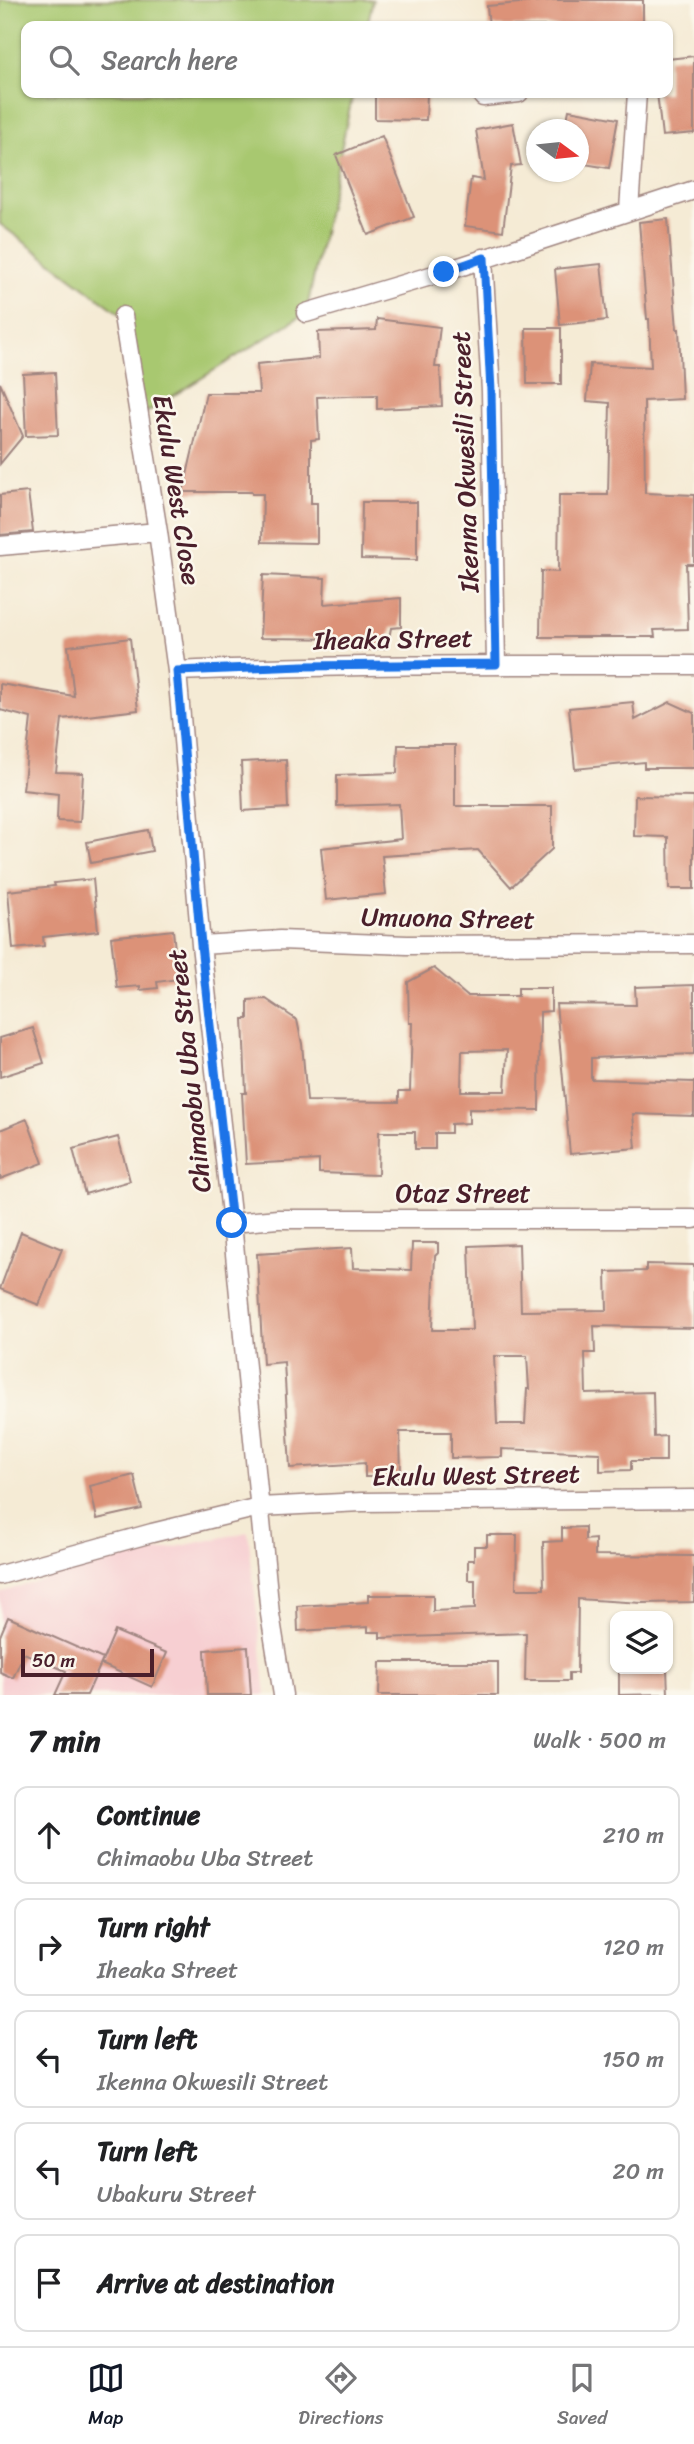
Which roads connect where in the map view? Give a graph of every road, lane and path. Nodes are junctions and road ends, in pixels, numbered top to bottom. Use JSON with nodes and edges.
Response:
{"nodes":[{"id":1,"x":637,"y":98,"type":"edge"},
{"id":2,"x":694,"y":190,"type":"edge"},
{"id":3,"x":629,"y":210,"type":"junction"},
{"id":4,"x":484,"y":258,"type":"junction"},
{"id":5,"x":306,"y":313,"type":"dead end"},
{"id":6,"x":123,"y":316,"type":"dead end"},
{"id":7,"x":158,"y":531,"type":"junction"},
{"id":8,"x":0,"y":546,"type":"edge"},
{"id":9,"x":496,"y":664,"type":"junction"},
{"id":10,"x":694,"y":665,"type":"edge"},
{"id":11,"x":177,"y":671,"type":"junction"},
{"id":12,"x":694,"y":944,"type":"edge"},
{"id":13,"x":201,"y":945,"type":"junction"},
{"id":14,"x":694,"y":1219,"type":"edge"},
{"id":15,"x":232,"y":1223,"type":"junction"},
{"id":16,"x":694,"y":1499,"type":"edge"},
{"id":17,"x":259,"y":1507,"type":"junction"},
{"id":18,"x":0,"y":1575,"type":"edge"},
{"id":19,"x":283,"y":1695,"type":"edge"}],
"edges":[{"from":1,"to":3,"type":"street"},
{"from":2,"to":3,"type":"street"},
{"from":3,"to":4,"type":"street"},
{"from":4,"to":5,"type":"street"},
{"from":4,"to":9,"type":"street","name":"Ikenna Okwesili Street"},
{"from":6,"to":7,"type":"street","name":"Ekulu West Close"},
{"from":7,"to":8,"type":"street"},
{"from":7,"to":11,"type":"street","name":"Ekulu West Close"},
{"from":9,"to":10,"type":"street","name":"Iheaka Street"},
{"from":9,"to":11,"type":"street","name":"Iheaka Street"},
{"from":11,"to":13,"type":"street","name":"Chimaobu Uba Street"},
{"from":12,"to":13,"type":"street","name":"Umuona Street"},
{"from":13,"to":15,"type":"street","name":"Chimaobu Uba Street"},
{"from":14,"to":15,"type":"street","name":"Otaz Street"},
{"from":15,"to":17,"type":"street","name":"Chimaobu Uba Street"},
{"from":16,"to":17,"type":"street","name":"Ekulu West Street"},
{"from":17,"to":18,"type":"street","name":"Ekulu West Street"},
{"from":17,"to":19,"type":"street","name":"Chimaobu Uba Street"}]}
